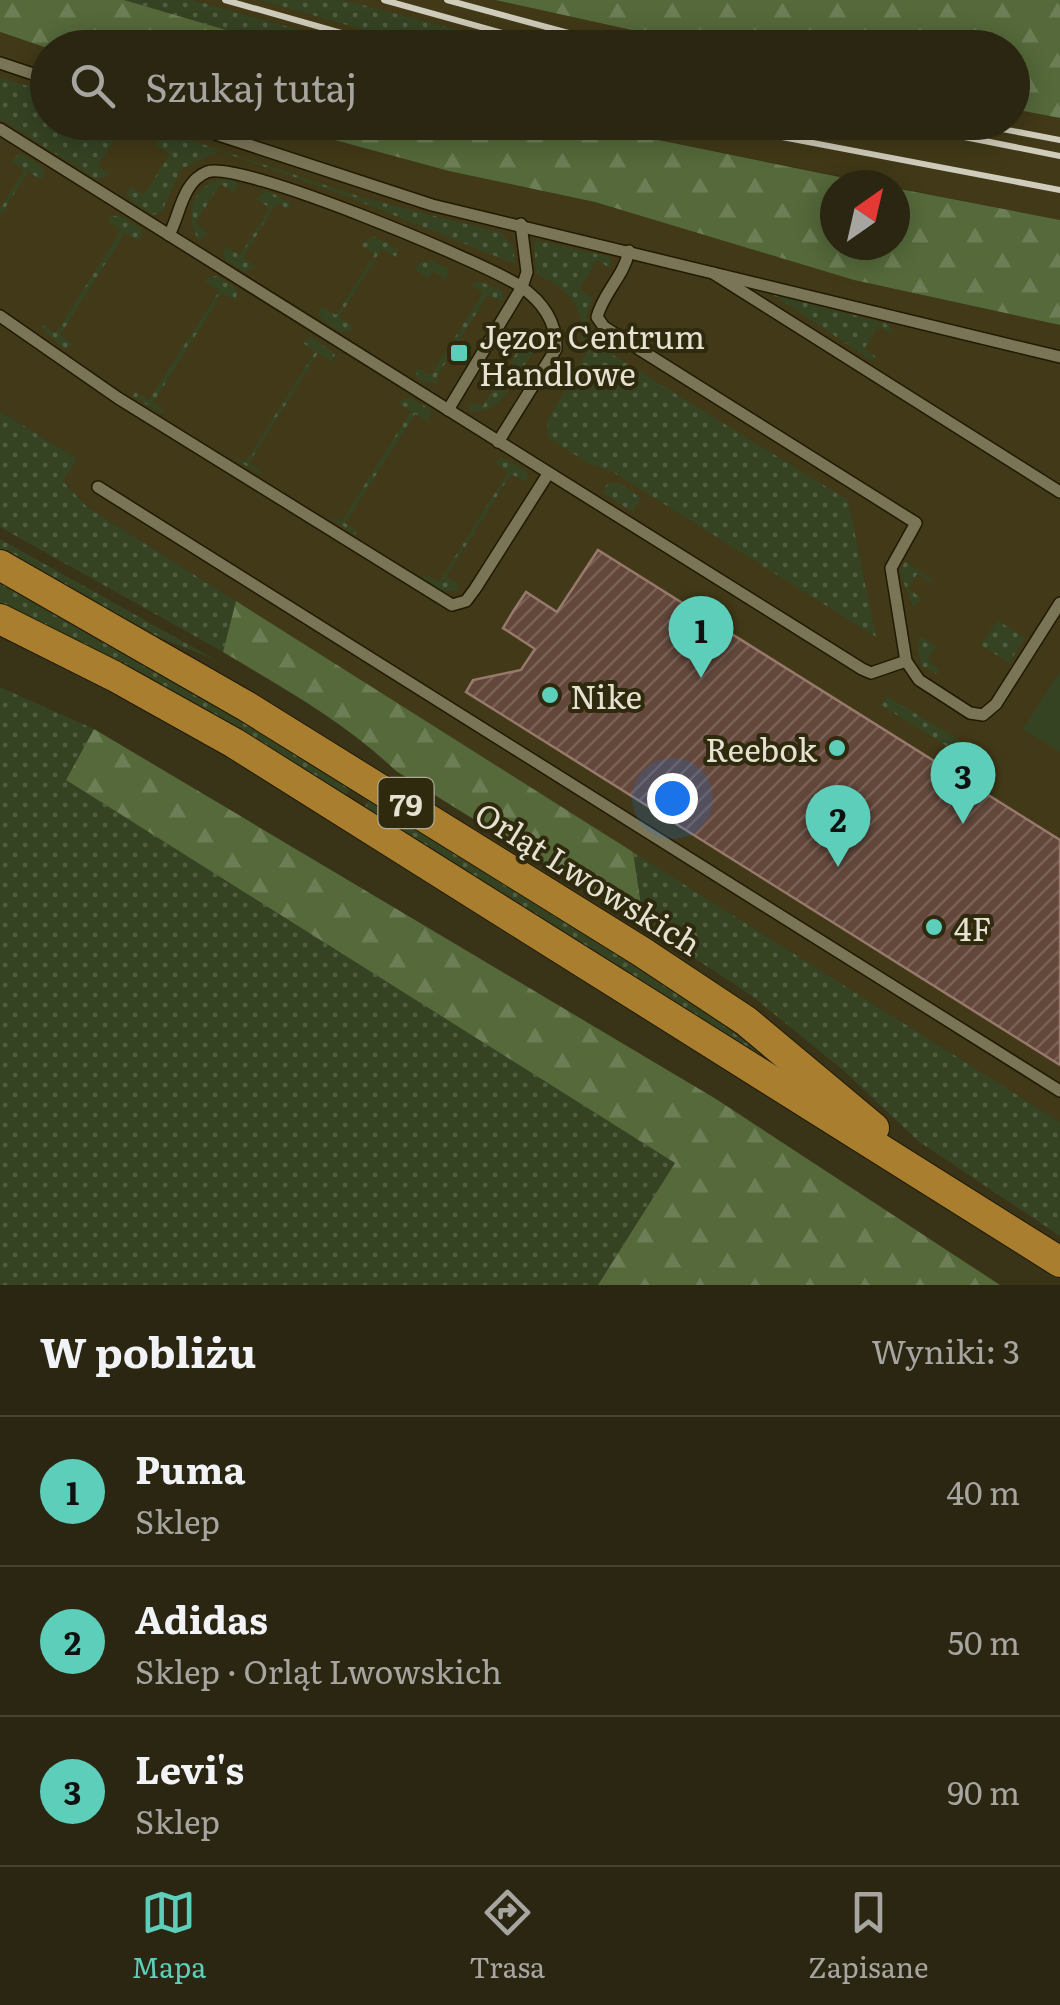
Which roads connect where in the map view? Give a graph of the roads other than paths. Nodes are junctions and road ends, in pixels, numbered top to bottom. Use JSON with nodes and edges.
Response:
{"nodes":[{"id":1,"x":0,"y":64,"type":"edge"},
{"id":2,"x":30,"y":73,"type":"edge"},
{"id":3,"x":0,"y":129,"type":"edge"},
{"id":4,"x":232,"y":140,"type":"edge"},
{"id":5,"x":521,"y":224,"type":"junction"},
{"id":6,"x":169,"y":235,"type":"junction"},
{"id":7,"x":629,"y":251,"type":"junction"},
{"id":8,"x":705,"y":268,"type":"junction"},
{"id":9,"x":522,"y":287,"type":"junction"},
{"id":10,"x":0,"y":316,"type":"edge"},
{"id":11,"x":1060,"y":357,"type":"edge"},
{"id":12,"x":448,"y":410,"type":"junction"},
{"id":13,"x":498,"y":442,"type":"junction"},
{"id":14,"x":548,"y":474,"type":"junction"},
{"id":15,"x":98,"y":487,"type":"dead end"},
{"id":16,"x":1060,"y":492,"type":"edge"},
{"id":17,"x":0,"y":566,"type":"edge"},
{"id":18,"x":1060,"y":603,"type":"edge"},
{"id":19,"x":0,"y":619,"type":"edge"},
{"id":20,"x":906,"y":661,"type":"junction"},
{"id":21,"x":1060,"y":1092,"type":"edge"},
{"id":22,"x":958,"y":1197,"type":"junction"},
{"id":23,"x":1060,"y":1262,"type":"edge"}],
"edges":[{"from":1,"to":2,"type":"lane"},
{"from":3,"to":6,"type":"lane"},
{"from":4,"to":5,"type":"lane"},
{"from":5,"to":7,"type":"lane"},
{"from":5,"to":9,"type":"lane"},
{"from":6,"to":9,"type":"lane"},
{"from":6,"to":12,"type":"lane"},
{"from":7,"to":8,"type":"lane"},
{"from":7,"to":20,"type":"lane"},
{"from":8,"to":11,"type":"lane"},
{"from":8,"to":16,"type":"lane"},
{"from":9,"to":12,"type":"lane"},
{"from":9,"to":13,"type":"lane"},
{"from":10,"to":14,"type":"lane"},
{"from":12,"to":13,"type":"lane"},
{"from":13,"to":14,"type":"lane"},
{"from":14,"to":20,"type":"lane"},
{"from":15,"to":21,"type":"lane"},
{"from":17,"to":22,"type":"main road","name":"Orląt Lwowskich","number":"79"},
{"from":18,"to":20,"type":"lane"},
{"from":19,"to":22,"type":"main road","name":"Orląt Lwowskich","number":"79"},
{"from":22,"to":23,"type":"main road","name":"Orląt Lwowskich","number":"79"}]}
